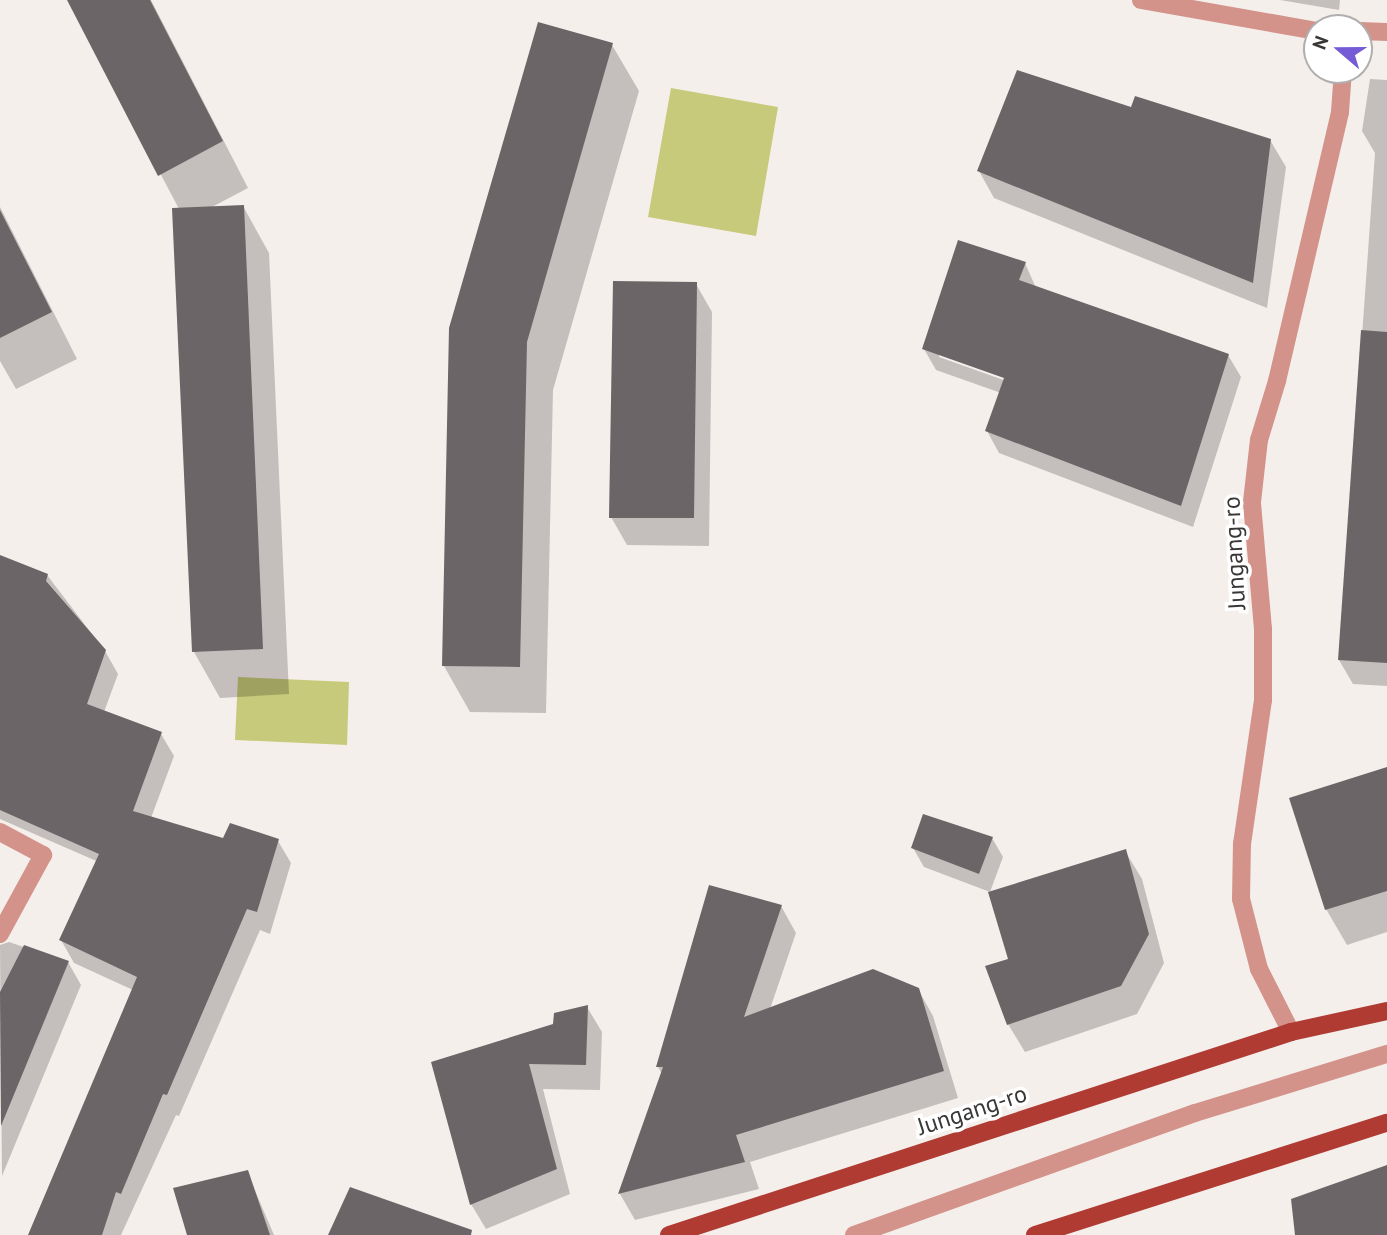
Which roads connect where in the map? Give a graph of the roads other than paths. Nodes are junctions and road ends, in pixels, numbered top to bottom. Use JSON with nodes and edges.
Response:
{"nodes":[{"id":1,"x":1141,"y":0,"type":"edge"},
{"id":2,"x":1303,"y":29,"type":"edge"},
{"id":3,"x":1342,"y":84,"type":"edge"},
{"id":4,"x":0,"y":832,"type":"edge"},
{"id":5,"x":0,"y":934,"type":"edge"},
{"id":6,"x":1387,"y":1011,"type":"edge"},
{"id":7,"x":1291,"y":1032,"type":"junction"},
{"id":8,"x":1387,"y":1054,"type":"edge"},
{"id":9,"x":1387,"y":1124,"type":"edge"},
{"id":10,"x":669,"y":1235,"type":"edge"},
{"id":11,"x":854,"y":1235,"type":"edge"},
{"id":12,"x":1035,"y":1235,"type":"edge"}],
"edges":[{"from":1,"to":2,"type":"street"},
{"from":3,"to":7,"type":"street","name":"Jungang-ro"},
{"from":4,"to":5,"type":"street"},
{"from":6,"to":7,"type":"main road","name":"Jungang-ro"},
{"from":7,"to":10,"type":"main road","name":"Jungang-ro"},
{"from":8,"to":11,"type":"street"},
{"from":9,"to":12,"type":"main road"}]}
